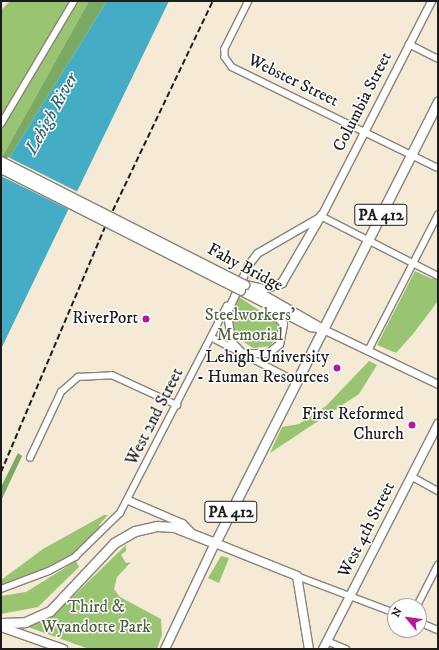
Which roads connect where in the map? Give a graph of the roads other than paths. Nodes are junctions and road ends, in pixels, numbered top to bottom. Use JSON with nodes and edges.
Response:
{"nodes":[{"id":1,"x":74,"y":1,"type":"edge"},
{"id":2,"x":249,"y":1,"type":"edge"},
{"id":3,"x":431,"y":1,"type":"edge"},
{"id":4,"x":409,"y":44,"type":"junction"},
{"id":5,"x":438,"y":58,"type":"edge"},
{"id":6,"x":438,"y":101,"type":"edge"},
{"id":7,"x":1,"y":124,"type":"edge"},
{"id":8,"x":364,"y":132,"type":"junction"},
{"id":9,"x":411,"y":155,"type":"junction"},
{"id":10,"x":1,"y":161,"type":"edge"},
{"id":11,"x":438,"y":168,"type":"edge"},
{"id":12,"x":1,"y":170,"type":"edge"},
{"id":13,"x":438,"y":215,"type":"edge"},
{"id":14,"x":321,"y":216,"type":"junction"},
{"id":15,"x":368,"y":240,"type":"junction"},
{"id":16,"x":413,"y":263,"type":"junction"},
{"id":17,"x":438,"y":276,"type":"edge"},
{"id":18,"x":243,"y":288,"type":"junction"},
{"id":19,"x":228,"y":303,"type":"junction"},
{"id":20,"x":265,"y":303,"type":"junction"},
{"id":21,"x":323,"y":329,"type":"junction"},
{"id":22,"x":211,"y":336,"type":"junction"},
{"id":23,"x":368,"y":351,"type":"junction"},
{"id":24,"x":242,"y":353,"type":"junction"},
{"id":25,"x":297,"y":382,"type":"junction"},
{"id":26,"x":438,"y":384,"type":"edge"},
{"id":27,"x":177,"y":405,"type":"junction"},
{"id":28,"x":438,"y":424,"type":"edge"},
{"id":29,"x":30,"y":458,"type":"dead end"},
{"id":30,"x":411,"y":476,"type":"junction"},
{"id":31,"x":438,"y":491,"type":"edge"},
{"id":32,"x":128,"y":500,"type":"junction"},
{"id":33,"x":190,"y":531,"type":"junction"},
{"id":34,"x":215,"y":543,"type":"junction"},
{"id":35,"x":438,"y":565,"type":"edge"},
{"id":36,"x":297,"y":576,"type":"junction"},
{"id":37,"x":1,"y":590,"type":"edge"},
{"id":38,"x":350,"y":596,"type":"junction"},
{"id":39,"x":421,"y":598,"type":"edge"},
{"id":40,"x":387,"y":610,"type":"edge"},
{"id":41,"x":1,"y":623,"type":"edge"},
{"id":42,"x":427,"y":625,"type":"edge"},
{"id":43,"x":1,"y":627,"type":"edge"},
{"id":44,"x":438,"y":630,"type":"edge"},
{"id":45,"x":327,"y":641,"type":"junction"},
{"id":46,"x":63,"y":649,"type":"edge"},
{"id":47,"x":165,"y":649,"type":"edge"},
{"id":48,"x":309,"y":649,"type":"edge"},
{"id":49,"x":323,"y":649,"type":"edge"},
{"id":50,"x":346,"y":649,"type":"edge"}],
"edges":[{"from":1,"to":7,"type":"street"},
{"from":2,"to":8,"type":"street","name":"Webster Street"},
{"from":3,"to":4,"type":"street","name":"Columbia Street"},
{"from":4,"to":5,"type":"street"},
{"from":4,"to":8,"type":"street","name":"Columbia Street"},
{"from":6,"to":9,"type":"highway","number":"PA 412"},
{"from":8,"to":9,"type":"street","name":"Webster Street"},
{"from":8,"to":14,"type":"street","name":"Columbia Street"},
{"from":9,"to":11,"type":"street","name":"Webster Street"},
{"from":9,"to":15,"type":"highway","number":"PA 412"},
{"from":10,"to":18,"type":"main road","name":"Fahy Bridge","bridge":true},
{"from":12,"to":18,"type":"main road","name":"Fahy Bridge","bridge":true},
{"from":13,"to":16,"type":"street"},
{"from":14,"to":15,"type":"street"},
{"from":14,"to":18,"type":"main road"},
{"from":14,"to":19,"type":"street"},
{"from":15,"to":16,"type":"street"},
{"from":15,"to":21,"type":"highway","number":"PA 412"},
{"from":16,"to":17,"type":"street"},
{"from":16,"to":23,"type":"street"},
{"from":18,"to":20,"type":"main road","name":"Fahy Bridge"},
{"from":18,"to":21,"type":"main road","name":"Fahy Bridge"},
{"from":19,"to":22,"type":"street","name":"West 2nd Street"},
{"from":19,"to":24,"type":"street"},
{"from":20,"to":21,"type":"main road","name":"Fahy Bridge"},
{"from":20,"to":24,"type":"street"},
{"from":21,"to":23,"type":"street"},
{"from":21,"to":25,"type":"highway","number":"PA 412"},
{"from":22,"to":24,"type":"street"},
{"from":22,"to":27,"type":"street","name":"West 2nd Street"},
{"from":23,"to":26,"type":"street"},
{"from":24,"to":25,"type":"street"},
{"from":25,"to":34,"type":"highway","number":"PA 412"},
{"from":27,"to":29,"type":"street"},
{"from":27,"to":32,"type":"street","name":"West 2nd Street"},
{"from":28,"to":30,"type":"main road","name":"West 4th Street"},
{"from":30,"to":31,"type":"street"},
{"from":30,"to":38,"type":"main road","name":"West 4th Street"},
{"from":32,"to":33,"type":"street"},
{"from":32,"to":37,"type":"street","name":"West 2nd Street"},
{"from":33,"to":34,"type":"highway"},
{"from":33,"to":41,"type":"highway"},
{"from":34,"to":36,"type":"main road","number":"PA 412"},
{"from":34,"to":47,"type":"main road"},
{"from":35,"to":39,"type":"street"},
{"from":36,"to":38,"type":"street"},
{"from":36,"to":48,"type":"main road"},
{"from":38,"to":40,"type":"street"},
{"from":38,"to":45,"type":"main road","name":"West 4th Street"},
{"from":42,"to":44,"type":"street"},
{"from":43,"to":46,"type":"main road"},
{"from":45,"to":49,"type":"main road","name":"West 4th Street"},
{"from":45,"to":50,"type":"street"}]}
